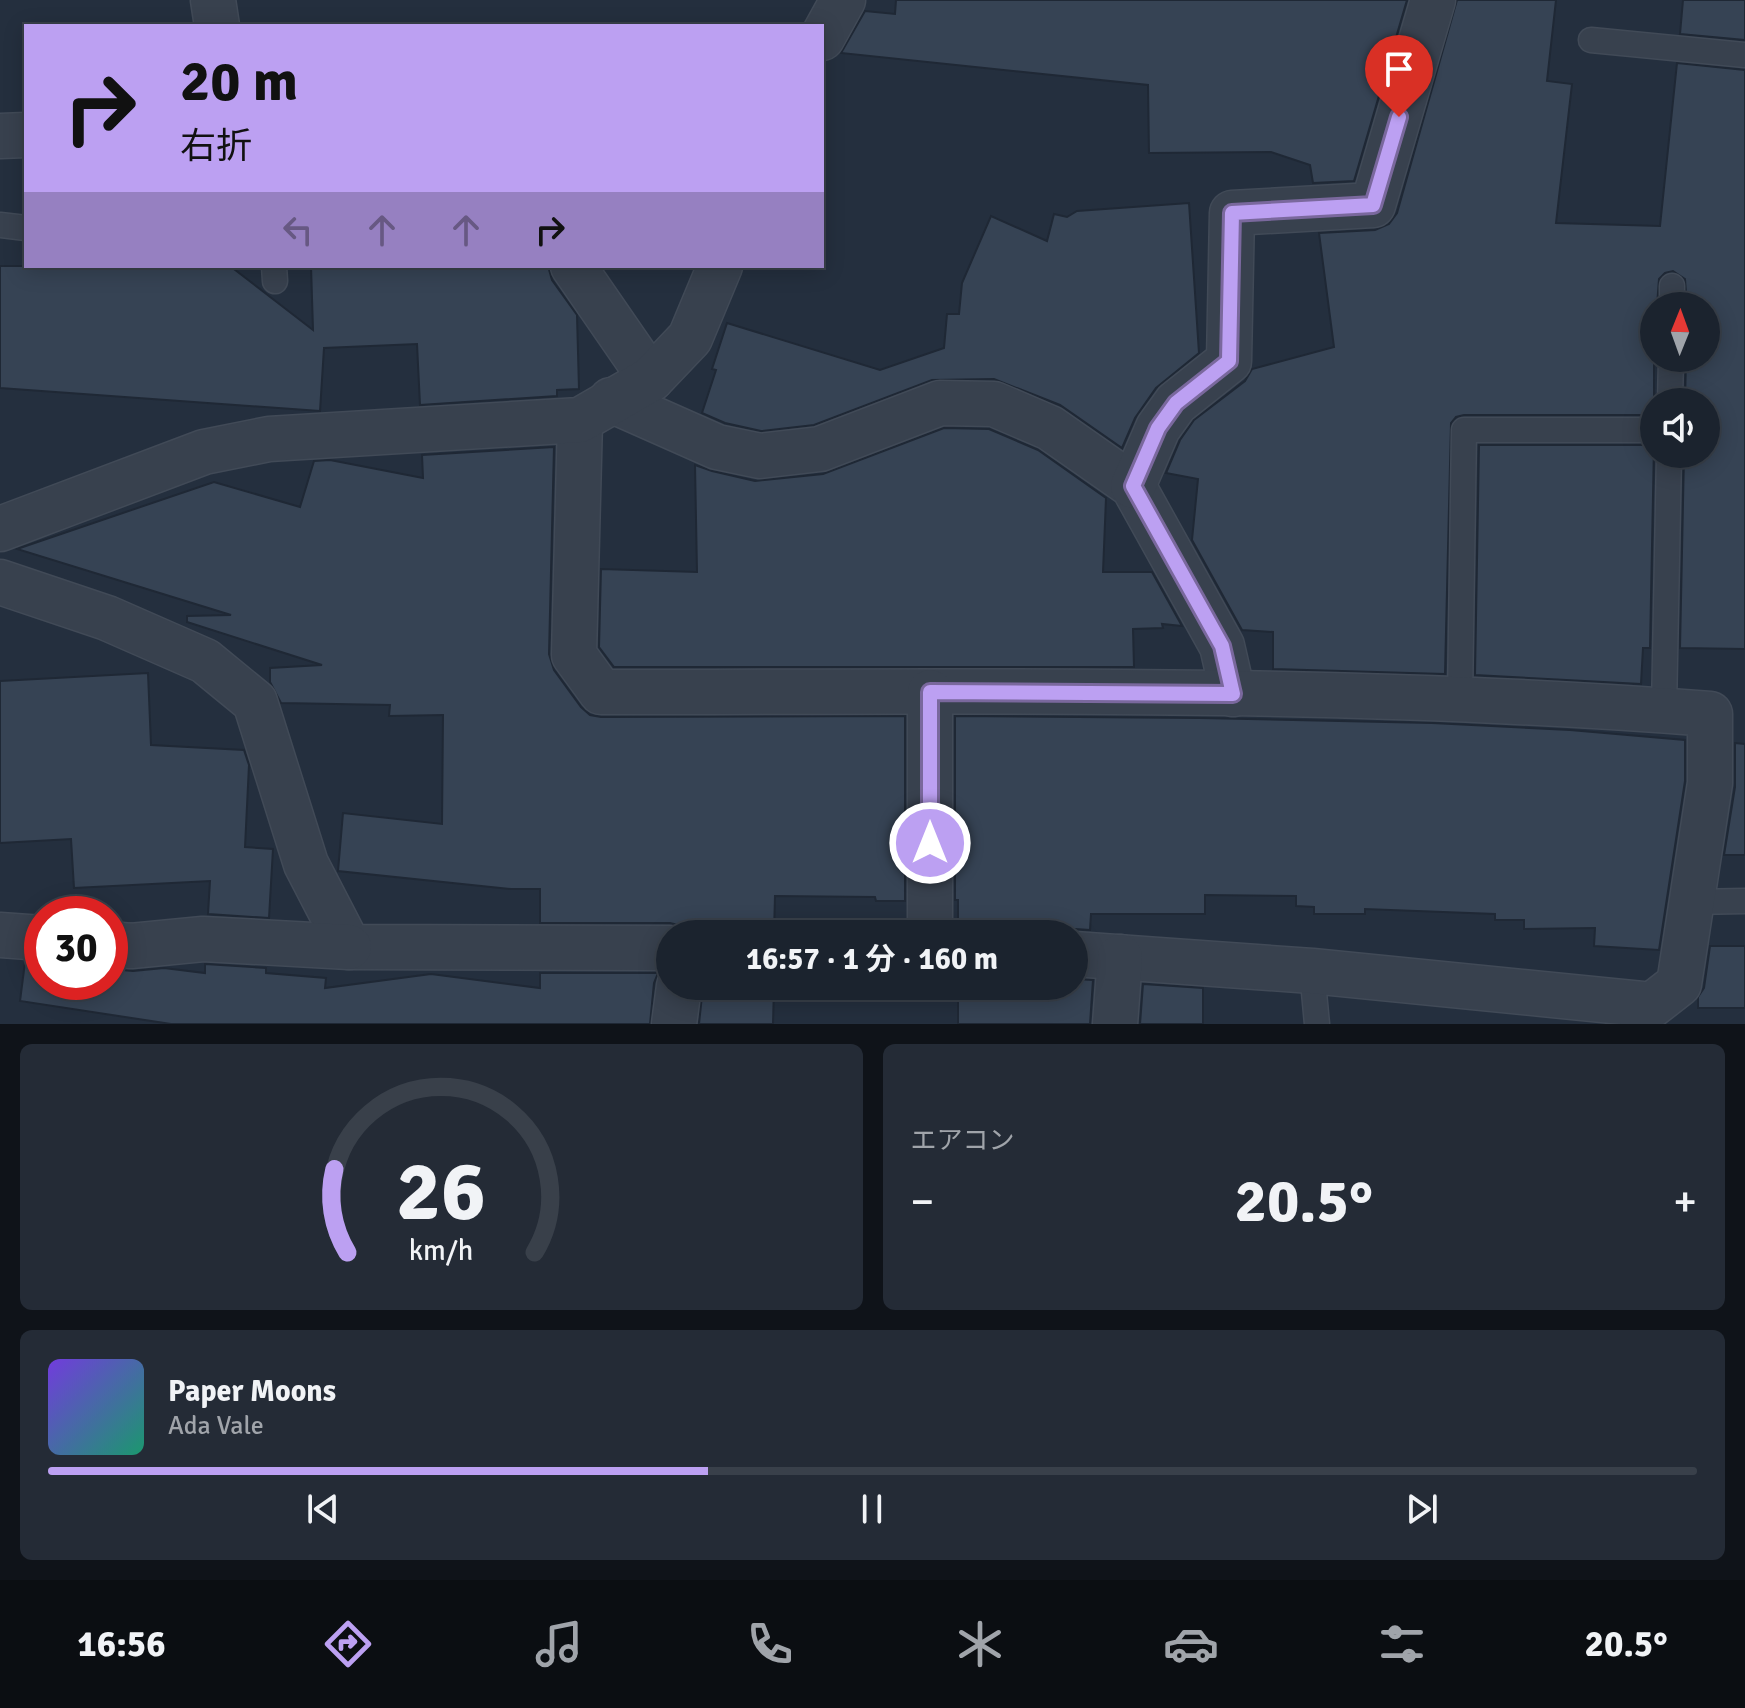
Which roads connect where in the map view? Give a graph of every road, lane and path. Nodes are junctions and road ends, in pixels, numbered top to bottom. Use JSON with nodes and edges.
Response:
{"nodes":[{"id":1,"x":213,"y":0,"type":"edge"},
{"id":2,"x":843,"y":0,"type":"edge"},
{"id":3,"x":1433,"y":0,"type":"edge"},
{"id":4,"x":217,"y":24,"type":"edge"},
{"id":5,"x":824,"y":34,"type":"edge"},
{"id":6,"x":1591,"y":40,"type":"dead end"},
{"id":7,"x":1745,"y":55,"type":"edge"},
{"id":8,"x":24,"y":135,"type":"edge"},
{"id":9,"x":0,"y":136,"type":"edge"},
{"id":10,"x":0,"y":225,"type":"edge"},
{"id":11,"x":24,"y":228,"type":"edge"},
{"id":12,"x":574,"y":268,"type":"edge"},
{"id":13,"x":719,"y":268,"type":"edge"},
{"id":14,"x":651,"y":379,"type":"junction"},
{"id":15,"x":595,"y":410,"type":"junction"},
{"id":16,"x":1640,"y":430,"type":"edge"},
{"id":17,"x":1669,"y":468,"type":"edge"},
{"id":18,"x":1133,"y":486,"type":"junction"},
{"id":19,"x":0,"y":529,"type":"edge"},
{"id":20,"x":0,"y":582,"type":"edge"},
{"id":21,"x":930,"y":692,"type":"junction"},
{"id":22,"x":1233,"y":694,"type":"junction"},
{"id":23,"x":1460,"y":699,"type":"junction"},
{"id":24,"x":1664,"y":710,"type":"junction"},
{"id":25,"x":1727,"y":780,"type":"edge"},
{"id":26,"x":1745,"y":901,"type":"edge"},
{"id":27,"x":1690,"y":902,"type":"junction"},
{"id":28,"x":930,"y":920,"type":"edge"},
{"id":29,"x":0,"y":935,"type":"edge"},
{"id":30,"x":24,"y":937,"type":"edge"},
{"id":31,"x":128,"y":946,"type":"edge"},
{"id":32,"x":349,"y":947,"type":"junction"},
{"id":33,"x":656,"y":948,"type":"edge"},
{"id":34,"x":1088,"y":955,"type":"edge"},
{"id":35,"x":1120,"y":957,"type":"junction"},
{"id":36,"x":1312,"y":971,"type":"junction"},
{"id":37,"x":677,"y":1000,"type":"edge"},
{"id":38,"x":1558,"y":1009,"type":"edge"},
{"id":39,"x":674,"y":1024,"type":"edge"},
{"id":40,"x":1115,"y":1024,"type":"edge"},
{"id":41,"x":1317,"y":1024,"type":"edge"},
{"id":42,"x":1594,"y":1024,"type":"edge"}],
"edges":[{"from":1,"to":4,"type":"street"},
{"from":2,"to":5,"type":"street"},
{"from":3,"to":18,"type":"street"},
{"from":6,"to":7,"type":"lane"},
{"from":8,"to":9,"type":"street"},
{"from":10,"to":11,"type":"lane"},
{"from":12,"to":14,"type":"street"},
{"from":13,"to":14,"type":"street"},
{"from":14,"to":15,"type":"street"},
{"from":15,"to":18,"type":"street"},
{"from":15,"to":19,"type":"street"},
{"from":15,"to":21,"type":"street"},
{"from":16,"to":23,"type":"lane"},
{"from":17,"to":24,"type":"lane"},
{"from":18,"to":22,"type":"street"},
{"from":20,"to":32,"type":"street"},
{"from":21,"to":22,"type":"street"},
{"from":21,"to":28,"type":"street"},
{"from":22,"to":23,"type":"street"},
{"from":23,"to":24,"type":"street"},
{"from":24,"to":25,"type":"street"},
{"from":25,"to":27,"type":"street"},
{"from":26,"to":27,"type":"lane"},
{"from":27,"to":38,"type":"street"},
{"from":29,"to":30,"type":"street"},
{"from":31,"to":32,"type":"street"},
{"from":32,"to":33,"type":"street"},
{"from":34,"to":35,"type":"street"},
{"from":35,"to":36,"type":"street"},
{"from":35,"to":40,"type":"street"},
{"from":36,"to":38,"type":"street"},
{"from":36,"to":41,"type":"lane"},
{"from":37,"to":39,"type":"street"},
{"from":38,"to":42,"type":"street"}]}
